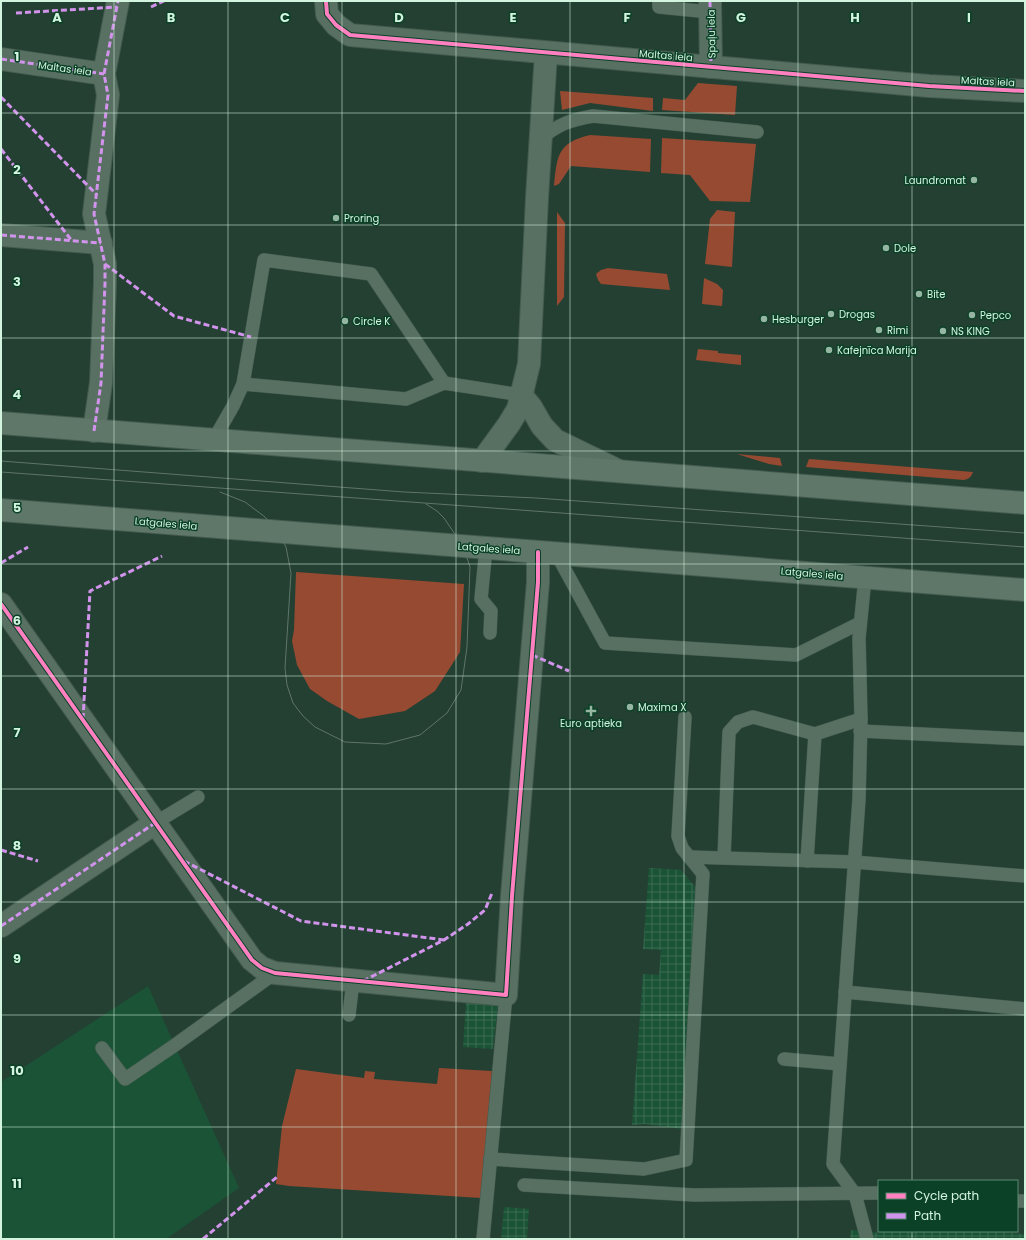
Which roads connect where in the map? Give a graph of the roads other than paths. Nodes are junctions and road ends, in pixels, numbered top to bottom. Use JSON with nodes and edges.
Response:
{"nodes":[{"id":1,"x":118,"y":1,"type":"edge"},
{"id":2,"x":326,"y":1,"type":"edge"},
{"id":3,"x":659,"y":1,"type":"edge"},
{"id":4,"x":710,"y":6,"type":"edge"},
{"id":5,"x":546,"y":53,"type":"junction"},
{"id":6,"x":1,"y":59,"type":"edge"},
{"id":7,"x":711,"y":67,"type":"junction"},
{"id":8,"x":104,"y":74,"type":"junction"},
{"id":9,"x":1025,"y":91,"type":"edge"},
{"id":10,"x":757,"y":132,"type":"dead end"},
{"id":11,"x":540,"y":139,"type":"junction"},
{"id":12,"x":1,"y":236,"type":"edge"},
{"id":13,"x":101,"y":243,"type":"junction"},
{"id":14,"x":444,"y":383,"type":"junction"},
{"id":15,"x":243,"y":384,"type":"junction"},
{"id":16,"x":521,"y":396,"type":"junction"},
{"id":17,"x":1,"y":423,"type":"edge"},
{"id":18,"x":94,"y":431,"type":"junction"},
{"id":19,"x":213,"y":441,"type":"junction"},
{"id":20,"x":482,"y":460,"type":"junction"},
{"id":21,"x":621,"y":472,"type":"junction"},
{"id":22,"x":1025,"y":503,"type":"edge"},
{"id":23,"x":1,"y":510,"type":"edge"},
{"id":24,"x":486,"y":548,"type":"junction"},
{"id":25,"x":547,"y":553,"type":"junction"},
{"id":26,"x":865,"y":578,"type":"junction"},
{"id":27,"x":1025,"y":590,"type":"edge"},
{"id":28,"x":1,"y":604,"type":"edge"},
{"id":29,"x":860,"y":623,"type":"junction"},
{"id":30,"x":490,"y":633,"type":"dead end"},
{"id":31,"x":685,"y":717,"type":"dead end"},
{"id":32,"x":861,"y":725,"type":"junction"},
{"id":33,"x":815,"y":734,"type":"junction"},
{"id":34,"x":1025,"y":739,"type":"edge"},
{"id":35,"x":198,"y":797,"type":"dead end"},
{"id":36,"x":155,"y":823,"type":"junction"},
{"id":37,"x":689,"y":857,"type":"junction"},
{"id":38,"x":724,"y":858,"type":"junction"},
{"id":39,"x":807,"y":861,"type":"junction"},
{"id":40,"x":854,"y":862,"type":"junction"},
{"id":41,"x":1025,"y":876,"type":"edge"},
{"id":42,"x":1,"y":926,"type":"edge"},
{"id":43,"x":275,"y":974,"type":"junction"},
{"id":44,"x":353,"y":981,"type":"junction"},
{"id":45,"x":845,"y":992,"type":"junction"},
{"id":46,"x":506,"y":995,"type":"junction"},
{"id":47,"x":1025,"y":1009,"type":"edge"},
{"id":48,"x":349,"y":1015,"type":"dead end"},
{"id":49,"x":102,"y":1048,"type":"dead end"},
{"id":50,"x":784,"y":1059,"type":"dead end"},
{"id":51,"x":840,"y":1064,"type":"junction"},
{"id":52,"x":490,"y":1158,"type":"junction"},
{"id":53,"x":524,"y":1185,"type":"dead end"},
{"id":54,"x":878,"y":1193,"type":"edge"},
{"id":55,"x":855,"y":1194,"type":"junction"},
{"id":56,"x":483,"y":1239,"type":"edge"},
{"id":57,"x":866,"y":1239,"type":"edge"}],
"edges":[{"from":1,"to":8,"type":"street","name":"Maltas iela"},
{"from":2,"to":5,"type":"street","name":"Maltas iela"},
{"from":3,"to":4,"type":"lane"},
{"from":4,"to":7,"type":"street","name":"Spaļu iela"},
{"from":5,"to":7,"type":"street","name":"Maltas iela"},
{"from":5,"to":11,"type":"street"},
{"from":6,"to":8,"type":"street","name":"Maltas iela"},
{"from":7,"to":9,"type":"street","name":"Maltas iela"},
{"from":8,"to":13,"type":"street"},
{"from":10,"to":11,"type":"lane"},
{"from":11,"to":16,"type":"street"},
{"from":12,"to":13,"type":"street"},
{"from":13,"to":18,"type":"street"},
{"from":14,"to":15,"type":"lane"},
{"from":14,"to":15,"type":"lane"},
{"from":14,"to":16,"type":"lane"},
{"from":15,"to":19,"type":"lane"},
{"from":16,"to":20,"type":"street"},
{"from":16,"to":21,"type":"street"},
{"from":17,"to":18,"type":"highway"},
{"from":18,"to":19,"type":"highway"},
{"from":19,"to":20,"type":"highway"},
{"from":20,"to":21,"type":"highway"},
{"from":21,"to":22,"type":"highway"},
{"from":23,"to":24,"type":"highway","name":"Latgales iela"},
{"from":24,"to":25,"type":"highway","name":"Latgales iela"},
{"from":24,"to":30,"type":"lane"},
{"from":25,"to":26,"type":"highway","name":"Latgales iela"},
{"from":25,"to":29,"type":"lane"},
{"from":25,"to":46,"type":"street"},
{"from":26,"to":27,"type":"highway","name":"Latgales iela"},
{"from":26,"to":29,"type":"lane"},
{"from":28,"to":36,"type":"street"},
{"from":29,"to":32,"type":"lane"},
{"from":31,"to":37,"type":"lane"},
{"from":32,"to":33,"type":"lane"},
{"from":32,"to":34,"type":"lane"},
{"from":32,"to":40,"type":"lane"},
{"from":33,"to":38,"type":"lane"},
{"from":33,"to":39,"type":"lane"},
{"from":35,"to":36,"type":"lane"},
{"from":36,"to":42,"type":"street"},
{"from":36,"to":43,"type":"street"},
{"from":37,"to":38,"type":"lane"},
{"from":37,"to":52,"type":"lane"},
{"from":38,"to":39,"type":"lane"},
{"from":39,"to":40,"type":"lane"},
{"from":40,"to":41,"type":"lane"},
{"from":40,"to":45,"type":"lane"},
{"from":43,"to":44,"type":"street"},
{"from":43,"to":49,"type":"lane"},
{"from":44,"to":46,"type":"street"},
{"from":44,"to":48,"type":"lane"},
{"from":45,"to":47,"type":"lane"},
{"from":45,"to":51,"type":"lane"},
{"from":46,"to":52,"type":"lane"},
{"from":50,"to":51,"type":"lane"},
{"from":51,"to":55,"type":"lane"},
{"from":52,"to":56,"type":"lane"},
{"from":53,"to":55,"type":"lane"},
{"from":54,"to":55,"type":"lane"},
{"from":55,"to":57,"type":"lane"}]}
